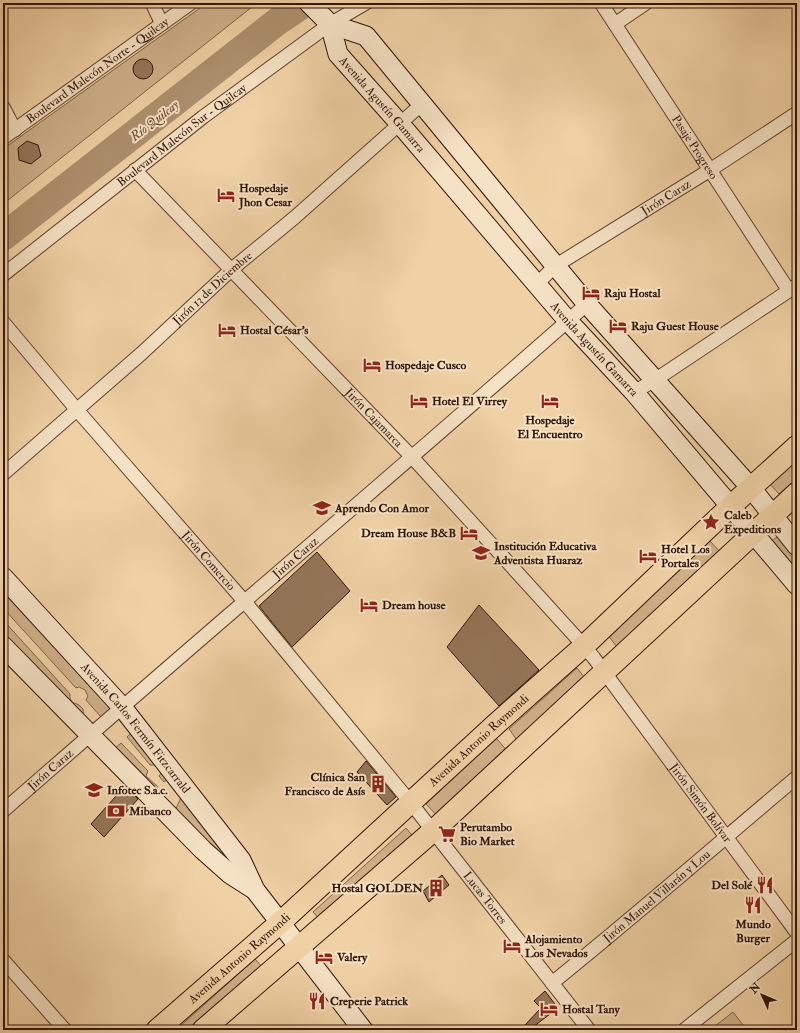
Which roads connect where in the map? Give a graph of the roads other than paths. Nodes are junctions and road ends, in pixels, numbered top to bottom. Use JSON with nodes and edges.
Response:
{"nodes":[{"id":1,"x":152,"y":3,"type":"edge"},
{"id":2,"x":191,"y":3,"type":"edge"},
{"id":3,"x":366,"y":3,"type":"edge"},
{"id":4,"x":601,"y":3,"type":"edge"},
{"id":5,"x":646,"y":3,"type":"edge"},
{"id":6,"x":319,"y":14,"type":"edge"},
{"id":7,"x":162,"y":24,"type":"junction"},
{"id":8,"x":615,"y":24,"type":"junction"},
{"id":9,"x":422,"y":104,"type":"junction"},
{"id":10,"x":3,"y":107,"type":"edge"},
{"id":11,"x":797,"y":113,"type":"edge"},
{"id":12,"x":400,"y":124,"type":"junction"},
{"id":13,"x":15,"y":130,"type":"junction"},
{"id":14,"x":3,"y":138,"type":"edge"},
{"id":15,"x":135,"y":170,"type":"junction"},
{"id":16,"x":710,"y":170,"type":"junction"},
{"id":17,"x":555,"y":266,"type":"junction"},
{"id":18,"x":232,"y":270,"type":"junction"},
{"id":19,"x":3,"y":275,"type":"edge"},
{"id":20,"x":537,"y":284,"type":"junction"},
{"id":21,"x":793,"y":288,"type":"edge"},
{"id":22,"x":587,"y":304,"type":"junction"},
{"id":23,"x":568,"y":321,"type":"junction"},
{"id":24,"x":3,"y":322,"type":"edge"},
{"id":25,"x":655,"y":380,"type":"junction"},
{"id":26,"x":634,"y":392,"type":"junction"},
{"id":27,"x":77,"y":410,"type":"junction"},
{"id":28,"x":797,"y":446,"type":"edge"},
{"id":29,"x":412,"y":457,"type":"junction"},
{"id":30,"x":3,"y":474,"type":"edge"},
{"id":31,"x":750,"y":488,"type":"junction"},
{"id":32,"x":797,"y":493,"type":"edge"},
{"id":33,"x":731,"y":506,"type":"junction"},
{"id":34,"x":773,"y":516,"type":"junction"},
{"id":35,"x":754,"y":534,"type":"junction"},
{"id":36,"x":797,"y":546,"type":"edge"},
{"id":37,"x":3,"y":577,"type":"edge"},
{"id":38,"x":797,"y":585,"type":"edge"},
{"id":39,"x":245,"y":602,"type":"junction"},
{"id":40,"x":3,"y":646,"type":"edge"},
{"id":41,"x":584,"y":646,"type":"junction"},
{"id":42,"x":605,"y":672,"type":"junction"},
{"id":43,"x":122,"y":707,"type":"junction"},
{"id":44,"x":90,"y":735,"type":"junction"},
{"id":45,"x":797,"y":777,"type":"edge"},
{"id":46,"x":411,"y":803,"type":"junction"},
{"id":47,"x":3,"y":811,"type":"edge"},
{"id":48,"x":433,"y":831,"type":"junction"},
{"id":49,"x":725,"y":837,"type":"junction"},
{"id":50,"x":254,"y":890,"type":"junction"},
{"id":51,"x":281,"y":922,"type":"junction"},
{"id":52,"x":797,"y":933,"type":"edge"},
{"id":53,"x":797,"y":940,"type":"edge"},
{"id":54,"x":299,"y":947,"type":"junction"},
{"id":55,"x":3,"y":960,"type":"edge"},
{"id":56,"x":552,"y":983,"type":"junction"},
{"id":57,"x":64,"y":1030,"type":"edge"},
{"id":58,"x":157,"y":1030,"type":"edge"},
{"id":59,"x":203,"y":1030,"type":"edge"},
{"id":60,"x":363,"y":1030,"type":"edge"},
{"id":61,"x":589,"y":1030,"type":"edge"},
{"id":62,"x":684,"y":1030,"type":"edge"}],
"edges":[{"from":1,"to":7,"type":"street"},
{"from":2,"to":7,"type":"street","name":"Boulevard Malecón Norte - Quilcay"},
{"from":3,"to":6,"type":"street","name":"Boulevard Malecón Sur - Quilcay"},
{"from":4,"to":8,"type":"street","name":"Pasaje Progreso"},
{"from":5,"to":8,"type":"street"},
{"from":6,"to":9,"type":"street","name":"Avenida Agustín Gamarra"},
{"from":6,"to":12,"type":"street","name":"Avenida Agustín Gamarra"},
{"from":6,"to":15,"type":"street","name":"Boulevard Malecón Sur - Quilcay"},
{"from":7,"to":13,"type":"street","name":"Boulevard Malecón Norte - Quilcay"},
{"from":8,"to":16,"type":"street","name":"Pasaje Progreso"},
{"from":9,"to":12,"type":"street","name":"Jirón 13 de Diciembre"},
{"from":9,"to":17,"type":"street","name":"Avenida Agustín Gamarra"},
{"from":10,"to":13,"type":"street"},
{"from":11,"to":16,"type":"street","name":"Jirón Caraz"},
{"from":12,"to":18,"type":"street","name":"Jirón 13 de Diciembre"},
{"from":12,"to":20,"type":"street","name":"Avenida Agustín Gamarra"},
{"from":13,"to":14,"type":"street","name":"Boulevard Malecón Norte - Quilcay"},
{"from":15,"to":18,"type":"street","name":"Jirón Cajamarca"},
{"from":15,"to":19,"type":"street","name":"Boulevard Malecón Sur - Quilcay"},
{"from":16,"to":17,"type":"street","name":"Jirón Caraz"},
{"from":16,"to":21,"type":"street","name":"Pasaje Progreso"},
{"from":17,"to":20,"type":"street","name":"Jirón Caraz"},
{"from":17,"to":22,"type":"street","name":"Avenida Agustín Gamarra"},
{"from":18,"to":27,"type":"street","name":"Jirón 13 de Diciembre"},
{"from":18,"to":29,"type":"street","name":"Jirón Cajamarca"},
{"from":20,"to":23,"type":"street","name":"Avenida Agustín Gamarra"},
{"from":21,"to":25,"type":"street"},
{"from":22,"to":23,"type":"street","name":"Jirón Caraz"},
{"from":22,"to":25,"type":"street","name":"Avenida Agustín Gamarra"},
{"from":23,"to":26,"type":"street","name":"Avenida Agustín Gamarra"},
{"from":23,"to":29,"type":"street","name":"Jirón Caraz"},
{"from":24,"to":27,"type":"street","name":"Jirón Comercio"},
{"from":25,"to":26,"type":"street"},
{"from":25,"to":31,"type":"street","name":"Avenida Agustín Gamarra"},
{"from":26,"to":33,"type":"street","name":"Avenida Agustín Gamarra"},
{"from":27,"to":30,"type":"street","name":"Jirón 13 de Diciembre"},
{"from":27,"to":39,"type":"street","name":"Jirón Comercio"},
{"from":28,"to":31,"type":"main road","name":"Avenida Antonio Raymondi"},
{"from":29,"to":39,"type":"street","name":"Jirón Caraz"},
{"from":29,"to":41,"type":"street","name":"Jirón Cajamarca"},
{"from":31,"to":33,"type":"main road","name":"Avenida Antonio Raymondi"},
{"from":31,"to":34,"type":"street","name":"Avenida Agustín Gamarra"},
{"from":32,"to":34,"type":"main road"},
{"from":33,"to":35,"type":"street","name":"Avenida Agustín Gamarra"},
{"from":33,"to":41,"type":"main road","name":"Avenida Antonio Raymondi"},
{"from":34,"to":35,"type":"main road"},
{"from":34,"to":36,"type":"street","name":"Avenida Agustín Gamarra"},
{"from":35,"to":38,"type":"street","name":"Avenida Agustín Gamarra"},
{"from":35,"to":42,"type":"main road"},
{"from":37,"to":43,"type":"street","name":"Avenida Carlos Fermín Fitzcarrald"},
{"from":39,"to":43,"type":"street","name":"Jirón Caraz"},
{"from":39,"to":46,"type":"street","name":"Jirón Comercio"},
{"from":40,"to":44,"type":"street","name":"Avenida Carlos Fermín Fitzcarrald"},
{"from":41,"to":42,"type":"street","name":"Jirón Cajamarca"},
{"from":41,"to":46,"type":"main road","name":"Avenida Antonio Raymondi"},
{"from":42,"to":48,"type":"main road"},
{"from":42,"to":49,"type":"street","name":"Jirón Simón Bolívar"},
{"from":43,"to":44,"type":"street","name":"Jirón Caraz"},
{"from":43,"to":50,"type":"street","name":"Avenida Carlos Fermín Fitzcarrald"},
{"from":44,"to":47,"type":"street","name":"Jirón Caraz"},
{"from":44,"to":50,"type":"street","name":"Avenida Carlos Fermín Fitzcarrald"},
{"from":45,"to":49,"type":"street","name":"Jirón Manuel Villarán y Lou"},
{"from":46,"to":48,"type":"street","name":"Lucas Torres"},
{"from":46,"to":51,"type":"main road","name":"Avenida Antonio Raymondi"},
{"from":48,"to":54,"type":"main road"},
{"from":48,"to":56,"type":"street","name":"Lucas Torres"},
{"from":49,"to":52,"type":"street","name":"Jirón Simón Bolívar"},
{"from":49,"to":56,"type":"street","name":"Jirón Manuel Villarán y Lou"},
{"from":50,"to":51,"type":"street","name":"Avenida Carlos Fermín Fitzcarrald"},
{"from":51,"to":54,"type":"street","name":"Avenida Carlos Fermín Fitzcarrald"},
{"from":51,"to":58,"type":"main road","name":"Avenida Antonio Raymondi"},
{"from":53,"to":62,"type":"street"},
{"from":54,"to":59,"type":"main road"},
{"from":54,"to":60,"type":"street","name":"Avenida Carlos Fermín Fitzcarrald"},
{"from":55,"to":57,"type":"street"},
{"from":56,"to":61,"type":"street","name":"Lucas Torres"}]}
